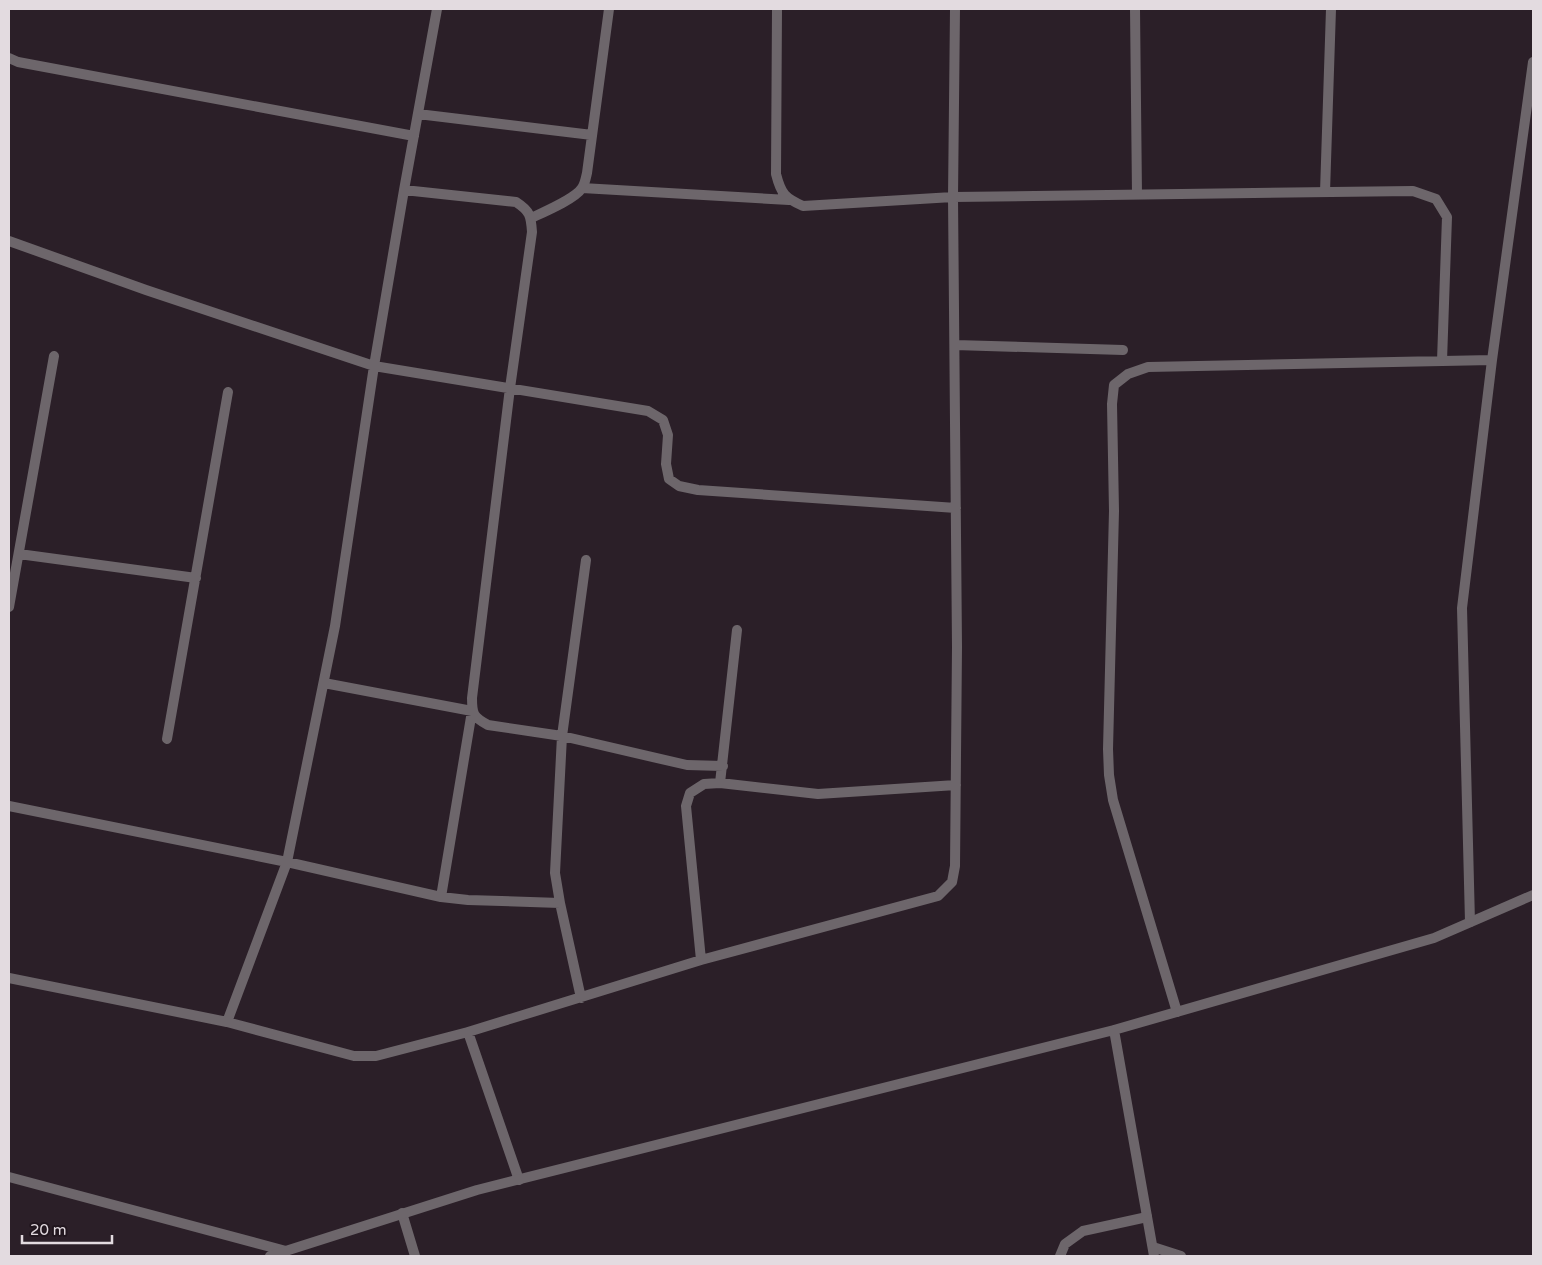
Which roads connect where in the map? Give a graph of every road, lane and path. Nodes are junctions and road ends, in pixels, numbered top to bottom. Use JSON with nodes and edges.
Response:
{"nodes":[{"id":1,"x":437,"y":9,"type":"edge"},
{"id":2,"x":609,"y":9,"type":"edge"},
{"id":3,"x":777,"y":9,"type":"edge"},
{"id":4,"x":955,"y":9,"type":"edge"},
{"id":5,"x":1135,"y":9,"type":"edge"},
{"id":6,"x":1331,"y":9,"type":"edge"},
{"id":7,"x":9,"y":58,"type":"edge"},
{"id":8,"x":1533,"y":62,"type":"edge"},
{"id":9,"x":418,"y":114,"type":"junction"},
{"id":10,"x":592,"y":135,"type":"junction"},
{"id":11,"x":414,"y":136,"type":"junction"},
{"id":12,"x":582,"y":188,"type":"junction"},
{"id":13,"x":404,"y":190,"type":"junction"},
{"id":14,"x":1325,"y":192,"type":"junction"},
{"id":15,"x":1137,"y":195,"type":"junction"},
{"id":16,"x":953,"y":197,"type":"junction"},
{"id":17,"x":789,"y":200,"type":"junction"},
{"id":18,"x":531,"y":218,"type":"junction"},
{"id":19,"x":9,"y":241,"type":"edge"},
{"id":20,"x":955,"y":345,"type":"junction"},
{"id":21,"x":1123,"y":350,"type":"dead end"},
{"id":22,"x":54,"y":356,"type":"dead end"},
{"id":23,"x":1442,"y":360,"type":"junction"},
{"id":24,"x":1492,"y":360,"type":"junction"},
{"id":25,"x":374,"y":366,"type":"junction"},
{"id":26,"x":510,"y":388,"type":"junction"},
{"id":27,"x":228,"y":392,"type":"dead end"},
{"id":28,"x":956,"y":508,"type":"junction"},
{"id":29,"x":18,"y":554,"type":"junction"},
{"id":30,"x":586,"y":560,"type":"dead end"},
{"id":31,"x":196,"y":578,"type":"junction"},
{"id":32,"x":9,"y":608,"type":"edge"},
{"id":33,"x":737,"y":630,"type":"dead end"},
{"id":34,"x":324,"y":683,"type":"junction"},
{"id":35,"x":472,"y":711,"type":"junction"},
{"id":36,"x":562,"y":736,"type":"junction"},
{"id":37,"x":167,"y":739,"type":"dead end"},
{"id":38,"x":723,"y":766,"type":"junction"},
{"id":39,"x":720,"y":783,"type":"junction"},
{"id":40,"x":956,"y":785,"type":"junction"},
{"id":41,"x":9,"y":806,"type":"edge"},
{"id":42,"x":287,"y":862,"type":"junction"},
{"id":43,"x":1533,"y":895,"type":"edge"},
{"id":44,"x":442,"y":898,"type":"junction"},
{"id":45,"x":560,"y":903,"type":"junction"},
{"id":46,"x":1470,"y":922,"type":"junction"},
{"id":47,"x":701,"y":960,"type":"junction"},
{"id":48,"x":9,"y":978,"type":"edge"},
{"id":49,"x":581,"y":998,"type":"junction"},
{"id":50,"x":1177,"y":1012,"type":"junction"},
{"id":51,"x":227,"y":1022,"type":"junction"},
{"id":52,"x":1114,"y":1030,"type":"junction"},
{"id":53,"x":468,"y":1032,"type":"junction"},
{"id":54,"x":9,"y":1177,"type":"edge"},
{"id":55,"x":519,"y":1180,"type":"junction"},
{"id":56,"x":402,"y":1213,"type":"junction"},
{"id":57,"x":1147,"y":1217,"type":"junction"},
{"id":58,"x":286,"y":1251,"type":"junction"},
{"id":59,"x":1154,"y":1251,"type":"edge"},
{"id":60,"x":270,"y":1256,"type":"edge"},
{"id":61,"x":415,"y":1256,"type":"edge"},
{"id":62,"x":1060,"y":1256,"type":"edge"},
{"id":63,"x":1181,"y":1256,"type":"edge"}],
"edges":[{"from":1,"to":9,"type":"street"},
{"from":2,"to":10,"type":"street"},
{"from":3,"to":17,"type":"street"},
{"from":4,"to":16,"type":"street"},
{"from":5,"to":15,"type":"street"},
{"from":6,"to":14,"type":"street"},
{"from":7,"to":11,"type":"street"},
{"from":8,"to":24,"type":"street"},
{"from":9,"to":10,"type":"street"},
{"from":9,"to":11,"type":"street"},
{"from":10,"to":12,"type":"street"},
{"from":11,"to":13,"type":"street"},
{"from":12,"to":17,"type":"street"},
{"from":12,"to":18,"type":"street"},
{"from":13,"to":18,"type":"street"},
{"from":13,"to":25,"type":"street"},
{"from":14,"to":15,"type":"street"},
{"from":14,"to":23,"type":"street"},
{"from":15,"to":16,"type":"street"},
{"from":16,"to":17,"type":"street"},
{"from":16,"to":20,"type":"street"},
{"from":18,"to":26,"type":"street"},
{"from":19,"to":25,"type":"street"},
{"from":20,"to":21,"type":"street"},
{"from":20,"to":28,"type":"street"},
{"from":22,"to":29,"type":"street"},
{"from":23,"to":24,"type":"street"},
{"from":23,"to":50,"type":"street"},
{"from":24,"to":46,"type":"street"},
{"from":25,"to":26,"type":"street"},
{"from":25,"to":34,"type":"street"},
{"from":26,"to":28,"type":"street"},
{"from":26,"to":35,"type":"street"},
{"from":27,"to":31,"type":"street"},
{"from":28,"to":40,"type":"street"},
{"from":29,"to":31,"type":"street"},
{"from":29,"to":32,"type":"street"},
{"from":30,"to":36,"type":"street"},
{"from":31,"to":37,"type":"street"},
{"from":33,"to":38,"type":"street"},
{"from":34,"to":35,"type":"street"},
{"from":34,"to":42,"type":"street"},
{"from":35,"to":36,"type":"street"},
{"from":35,"to":44,"type":"street"},
{"from":36,"to":38,"type":"street"},
{"from":36,"to":45,"type":"street"},
{"from":38,"to":39,"type":"street"},
{"from":39,"to":40,"type":"street"},
{"from":39,"to":47,"type":"street"},
{"from":40,"to":47,"type":"street"},
{"from":41,"to":42,"type":"street"},
{"from":42,"to":44,"type":"street"},
{"from":42,"to":51,"type":"street"},
{"from":43,"to":46,"type":"street"},
{"from":44,"to":45,"type":"street"},
{"from":45,"to":49,"type":"street"},
{"from":46,"to":50,"type":"street"},
{"from":47,"to":49,"type":"street"},
{"from":48,"to":51,"type":"street"},
{"from":49,"to":53,"type":"street"},
{"from":50,"to":52,"type":"street"},
{"from":51,"to":53,"type":"street"},
{"from":52,"to":55,"type":"street"},
{"from":52,"to":57,"type":"street"},
{"from":53,"to":55,"type":"street"},
{"from":54,"to":58,"type":"street"},
{"from":55,"to":56,"type":"street"},
{"from":56,"to":58,"type":"street"},
{"from":56,"to":61,"type":"street"},
{"from":57,"to":59,"type":"street"},
{"from":57,"to":62,"type":"street"},
{"from":58,"to":60,"type":"street"},
{"from":59,"to":63,"type":"street"}]}
